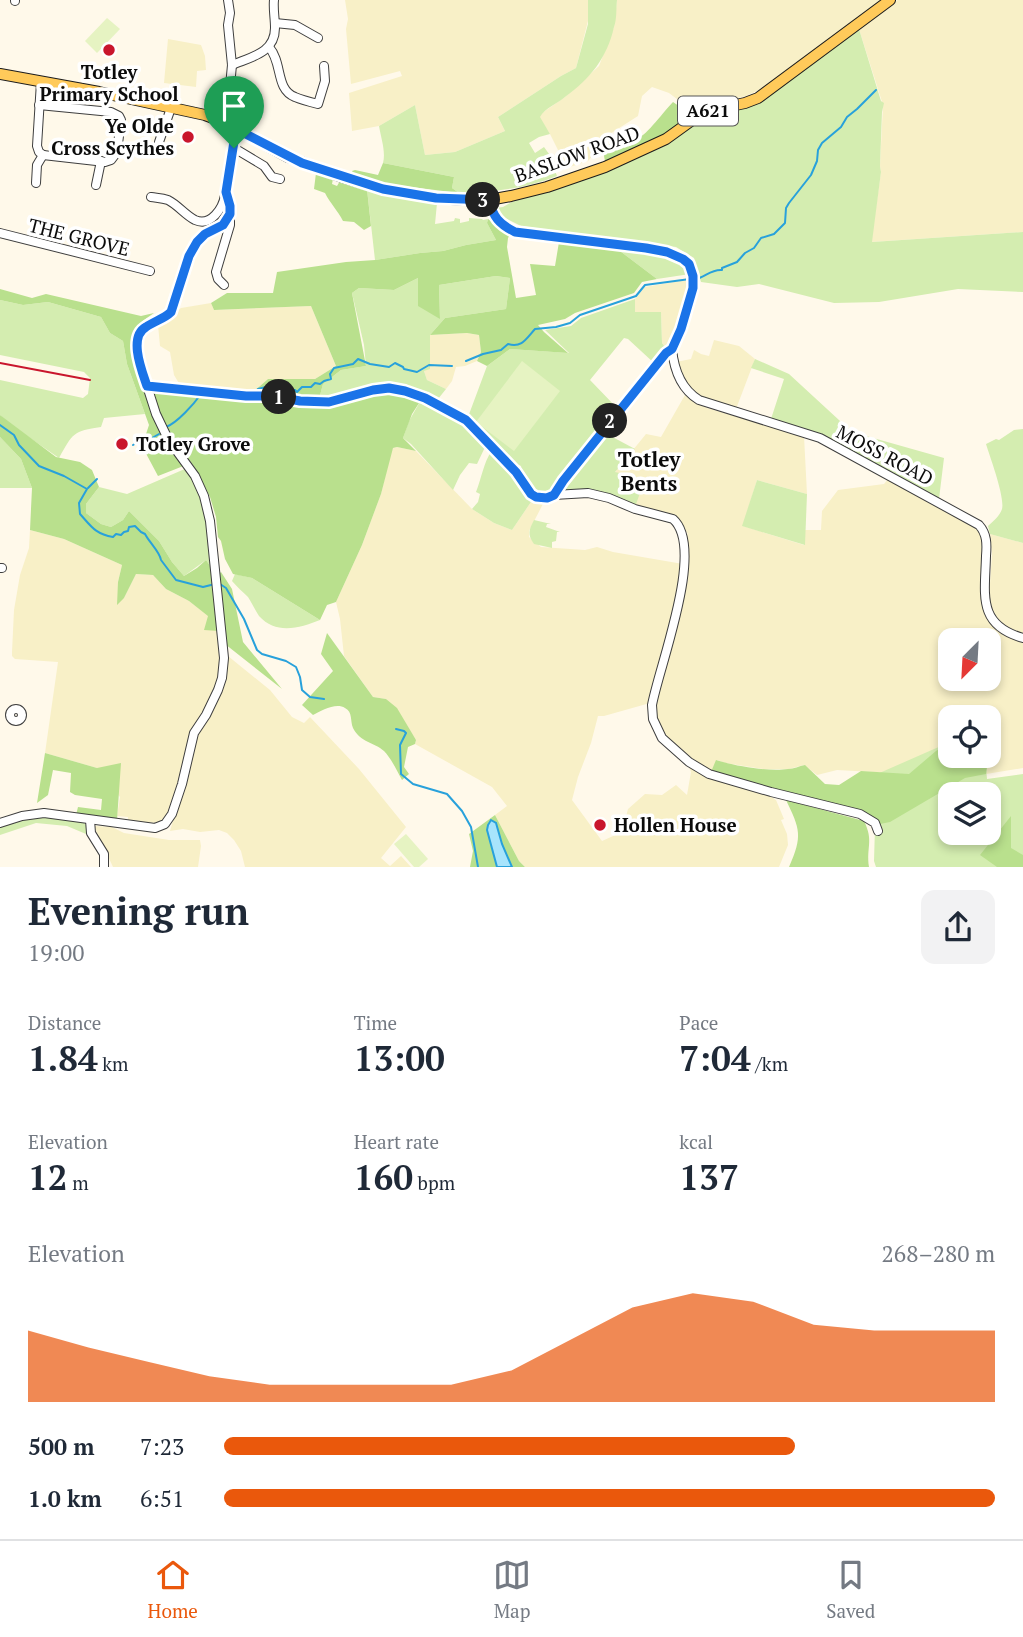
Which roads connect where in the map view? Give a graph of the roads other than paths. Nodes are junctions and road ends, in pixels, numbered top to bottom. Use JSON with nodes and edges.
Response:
{"nodes":[{"id":1,"x":228,"y":0,"type":"edge"},
{"id":2,"x":274,"y":0,"type":"edge"},
{"id":3,"x":890,"y":0,"type":"edge"},
{"id":4,"x":275,"y":23,"type":"junction"},
{"id":5,"x":318,"y":38,"type":"dead end"},
{"id":6,"x":269,"y":47,"type":"junction"},
{"id":7,"x":232,"y":65,"type":"junction"},
{"id":8,"x":324,"y":66,"type":"dead end"},
{"id":9,"x":0,"y":74,"type":"edge"},
{"id":10,"x":41,"y":82,"type":"junction"},
{"id":11,"x":39,"y":105,"type":"junction"},
{"id":12,"x":171,"y":108,"type":"junction"},
{"id":13,"x":224,"y":122,"type":"junction"},
{"id":14,"x":236,"y":129,"type":"junction"},
{"id":15,"x":159,"y":142,"type":"dead end"},
{"id":16,"x":234,"y":148,"type":"junction"},
{"id":17,"x":43,"y":155,"type":"junction"},
{"id":18,"x":100,"y":161,"type":"junction"},
{"id":19,"x":280,"y":179,"type":"dead end"},
{"id":20,"x":36,"y":183,"type":"dead end"},
{"id":21,"x":96,"y":186,"type":"dead end"},
{"id":22,"x":226,"y":192,"type":"junction"},
{"id":23,"x":151,"y":197,"type":"dead end"},
{"id":24,"x":489,"y":200,"type":"junction"},
{"id":25,"x":229,"y":216,"type":"junction"},
{"id":26,"x":0,"y":233,"type":"edge"},
{"id":27,"x":150,"y":271,"type":"dead end"},
{"id":28,"x":224,"y":285,"type":"dead end"},
{"id":29,"x":672,"y":349,"type":"junction"},
{"id":30,"x":147,"y":386,"type":"junction"},
{"id":31,"x":554,"y":495,"type":"junction"},
{"id":32,"x":1023,"y":638,"type":"edge"},
{"id":33,"x":10,"y":716,"type":"dead end"},
{"id":34,"x":0,"y":718,"type":"edge"},
{"id":35,"x":1,"y":820,"type":"edge"},
{"id":36,"x":90,"y":820,"type":"junction"},
{"id":37,"x":878,"y":831,"type":"dead end"},
{"id":38,"x":104,"y":867,"type":"edge"}],
"edges":[{"from":1,"to":7,"type":"street"},
{"from":2,"to":4,"type":"street"},
{"from":3,"to":24,"type":"main road","name":"BASLOW ROAD","number":"A621"},
{"from":4,"to":5,"type":"street"},
{"from":4,"to":6,"type":"street"},
{"from":6,"to":7,"type":"street"},
{"from":6,"to":8,"type":"street"},
{"from":7,"to":13,"type":"street"},
{"from":9,"to":10,"type":"main road","name":"BASLOW ROAD","number":"A621"},
{"from":10,"to":11,"type":"street"},
{"from":10,"to":12,"type":"main road","name":"BASLOW ROAD","number":"A621"},
{"from":11,"to":17,"type":"street"},
{"from":11,"to":18,"type":"street"},
{"from":12,"to":13,"type":"main road","name":"BASLOW ROAD","number":"A621"},
{"from":12,"to":15,"type":"street"},
{"from":13,"to":14,"type":"main road","name":"BASLOW ROAD","number":"A621"},
{"from":14,"to":16,"type":"street"},
{"from":14,"to":24,"type":"main road","name":"BASLOW ROAD","number":"A621"},
{"from":16,"to":19,"type":"street"},
{"from":16,"to":22,"type":"street"},
{"from":17,"to":18,"type":"street"},
{"from":17,"to":20,"type":"street"},
{"from":18,"to":21,"type":"street"},
{"from":22,"to":23,"type":"street"},
{"from":22,"to":25,"type":"street"},
{"from":24,"to":29,"type":"street"},
{"from":25,"to":28,"type":"street"},
{"from":25,"to":30,"type":"street"},
{"from":26,"to":27,"type":"street","name":"THE GROVE"},
{"from":29,"to":31,"type":"street"},
{"from":29,"to":32,"type":"street","name":"MOSS ROAD"},
{"from":30,"to":31,"type":"street"},
{"from":30,"to":36,"type":"street"},
{"from":31,"to":37,"type":"street"},
{"from":33,"to":34,"type":"street"},
{"from":35,"to":36,"type":"street"},
{"from":36,"to":38,"type":"street"}]}
